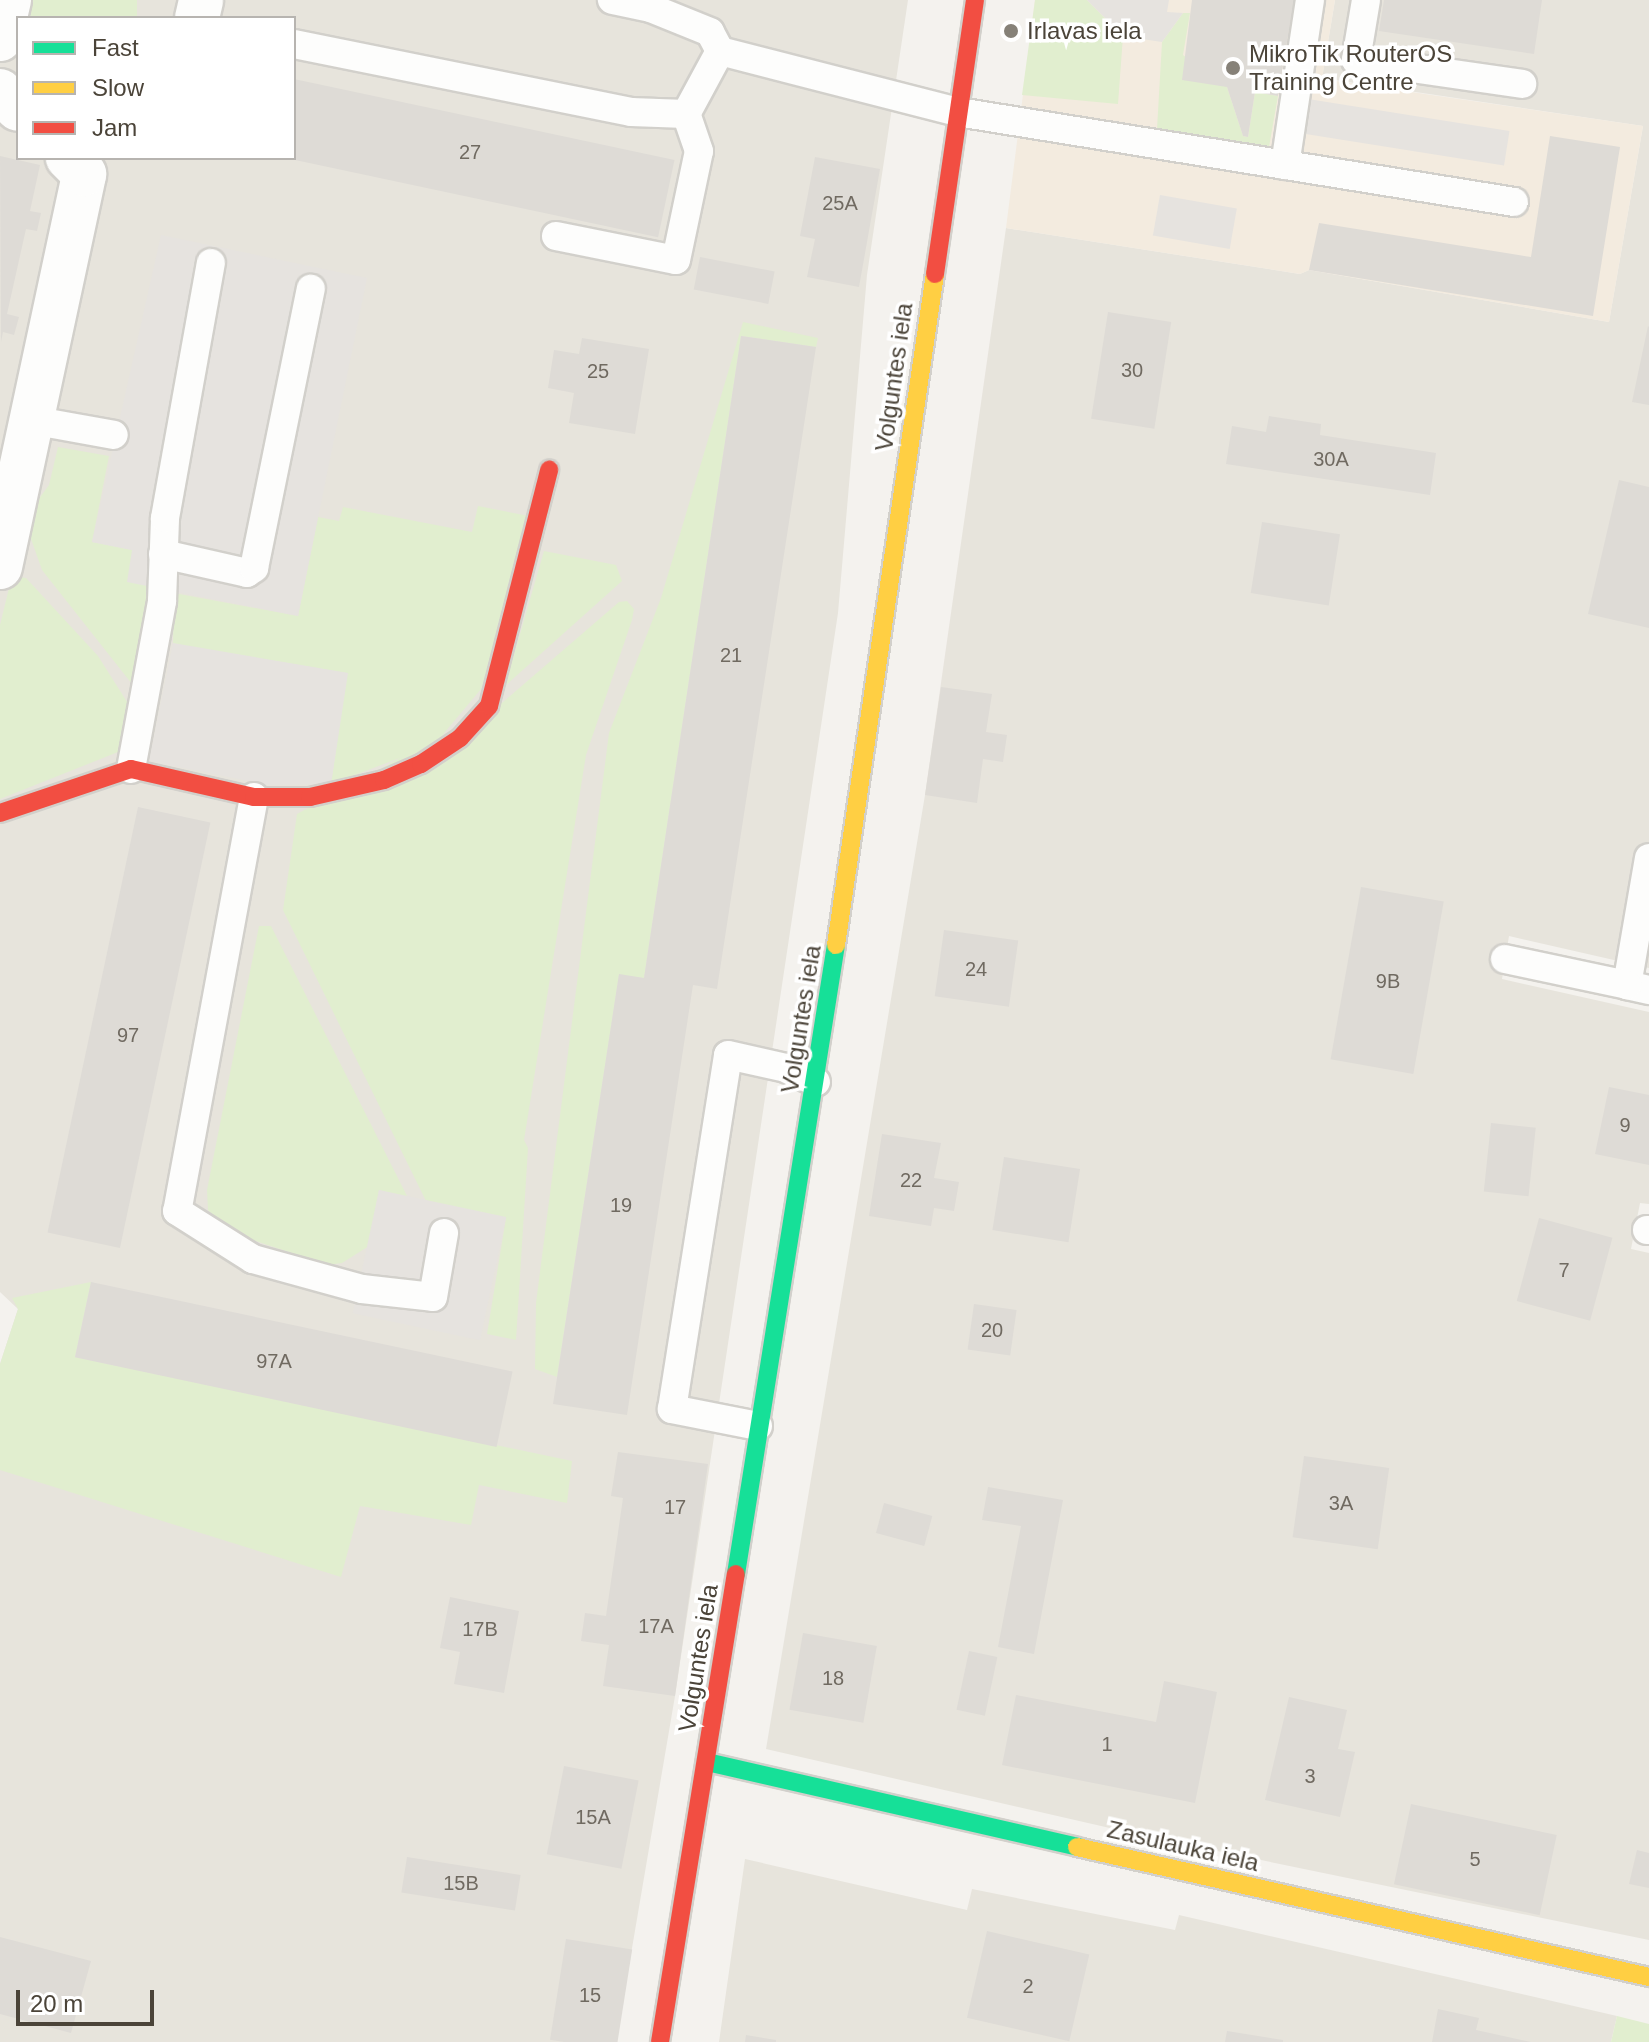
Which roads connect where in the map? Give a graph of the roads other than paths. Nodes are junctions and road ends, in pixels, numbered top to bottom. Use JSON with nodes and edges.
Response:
{"nodes":[{"id":1,"x":9,"y":0,"type":"edge"},
{"id":2,"x":612,"y":0,"type":"edge"},
{"id":3,"x":975,"y":0,"type":"edge"},
{"id":4,"x":1310,"y":0,"type":"edge"},
{"id":5,"x":1366,"y":0,"type":"edge"},
{"id":6,"x":0,"y":39,"type":"edge"},
{"id":7,"x":296,"y":44,"type":"edge"},
{"id":8,"x":720,"y":51,"type":"junction"},
{"id":9,"x":1522,"y":84,"type":"dead end"},
{"id":10,"x":0,"y":91,"type":"edge"},
{"id":11,"x":16,"y":107,"type":"edge"},
{"id":12,"x":958,"y":112,"type":"junction"},
{"id":13,"x":686,"y":114,"type":"junction"},
{"id":14,"x":85,"y":163,"type":"edge"},
{"id":15,"x":1285,"y":165,"type":"junction"},
{"id":16,"x":1514,"y":202,"type":"dead end"},
{"id":17,"x":556,"y":236,"type":"dead end"},
{"id":18,"x":211,"y":263,"type":"dead end"},
{"id":19,"x":311,"y":289,"type":"dead end"},
{"id":20,"x":31,"y":420,"type":"junction"},
{"id":21,"x":114,"y":435,"type":"dead end"},
{"id":22,"x":549,"y":470,"type":"dead end"},
{"id":23,"x":163,"y":554,"type":"junction"},
{"id":24,"x":0,"y":567,"type":"edge"},
{"id":25,"x":131,"y":769,"type":"junction"},
{"id":26,"x":254,"y":797,"type":"junction"},
{"id":27,"x":0,"y":813,"type":"edge"},
{"id":28,"x":1649,"y":858,"type":"edge"},
{"id":29,"x":1505,"y":959,"type":"dead end"},
{"id":30,"x":1638,"y":987,"type":"edge"},
{"id":31,"x":816,"y":1082,"type":"junction"},
{"id":32,"x":444,"y":1233,"type":"dead end"},
{"id":33,"x":758,"y":1426,"type":"junction"},
{"id":34,"x":707,"y":1762,"type":"junction"},
{"id":35,"x":1649,"y":1977,"type":"edge"},
{"id":36,"x":660,"y":2042,"type":"edge"}],
"edges":[{"from":1,"to":6,"type":"street"},
{"from":2,"to":8,"type":"lane"},
{"from":3,"to":12,"type":"street","name":"Volguntes iela"},
{"from":4,"to":15,"type":"lane"},
{"from":5,"to":9,"type":"lane"},
{"from":7,"to":13,"type":"lane"},
{"from":8,"to":12,"type":"lane"},
{"from":8,"to":13,"type":"lane"},
{"from":10,"to":11,"type":"street"},
{"from":12,"to":15,"type":"lane"},
{"from":12,"to":31,"type":"street","name":"Volguntes iela"},
{"from":13,"to":17,"type":"lane"},
{"from":14,"to":20,"type":"street"},
{"from":15,"to":16,"type":"lane"},
{"from":18,"to":23,"type":"lane"},
{"from":19,"to":23,"type":"lane"},
{"from":20,"to":21,"type":"lane"},
{"from":20,"to":24,"type":"street"},
{"from":22,"to":26,"type":"street"},
{"from":23,"to":25,"type":"lane"},
{"from":25,"to":26,"type":"street"},
{"from":25,"to":27,"type":"street"},
{"from":26,"to":32,"type":"lane"},
{"from":28,"to":30,"type":"lane"},
{"from":29,"to":30,"type":"lane"},
{"from":31,"to":33,"type":"street","name":"Volguntes iela"},
{"from":31,"to":33,"type":"lane"},
{"from":33,"to":34,"type":"street","name":"Volguntes iela"},
{"from":34,"to":35,"type":"street","name":"Zasulauka iela"},
{"from":34,"to":36,"type":"street","name":"Volguntes iela"}]}
